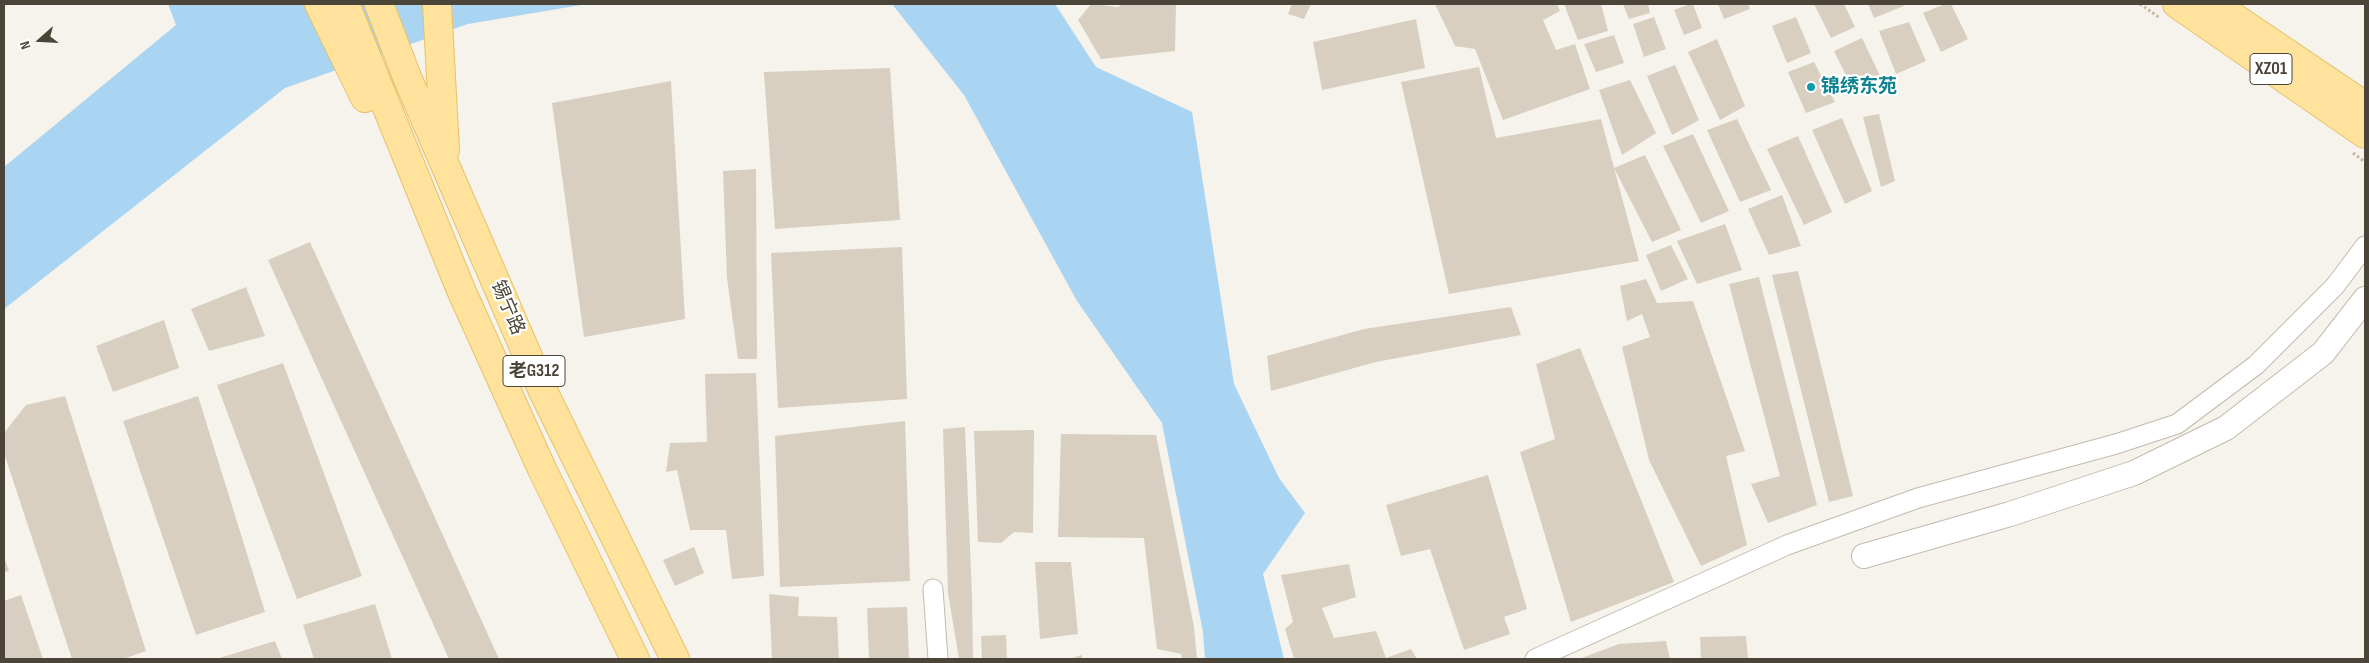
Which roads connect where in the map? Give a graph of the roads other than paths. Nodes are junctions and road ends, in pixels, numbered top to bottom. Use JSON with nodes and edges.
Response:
{"nodes":[{"id":1,"x":319,"y":4,"type":"edge"},
{"id":2,"x":345,"y":4,"type":"edge"},
{"id":3,"x":380,"y":4,"type":"edge"},
{"id":4,"x":437,"y":4,"type":"edge"},
{"id":5,"x":2177,"y":4,"type":"edge"},
{"id":6,"x":2214,"y":4,"type":"edge"},
{"id":7,"x":371,"y":92,"type":"junction"},
{"id":8,"x":2365,"y":106,"type":"edge"},
{"id":9,"x":2365,"y":134,"type":"edge"},
{"id":10,"x":445,"y":166,"type":"junction"},
{"id":11,"x":2365,"y":246,"type":"edge"},
{"id":12,"x":2365,"y":299,"type":"edge"},
{"id":13,"x":1864,"y":556,"type":"dead end"},
{"id":14,"x":933,"y":589,"type":"dead end"},
{"id":15,"x":634,"y":659,"type":"edge"},
{"id":16,"x":675,"y":659,"type":"edge"},
{"id":17,"x":938,"y":659,"type":"edge"},
{"id":18,"x":1534,"y":659,"type":"edge"}],
"edges":[{"from":1,"to":7,"type":"main road"},
{"from":2,"to":7,"type":"main road","name":"锡宁路"},
{"from":3,"to":10,"type":"main road","name":"锡宁路","number":"老G312"},
{"from":4,"to":10,"type":"main road"},
{"from":5,"to":9,"type":"main road","number":"XZ01"},
{"from":6,"to":8,"type":"main road","number":"XZ01"},
{"from":7,"to":15,"type":"main road","name":"锡宁路","number":"老G312"},
{"from":10,"to":16,"type":"main road","name":"锡宁路","number":"老G312"},
{"from":11,"to":18,"type":"street"},
{"from":12,"to":13,"type":"street"},
{"from":14,"to":17,"type":"street"}]}
